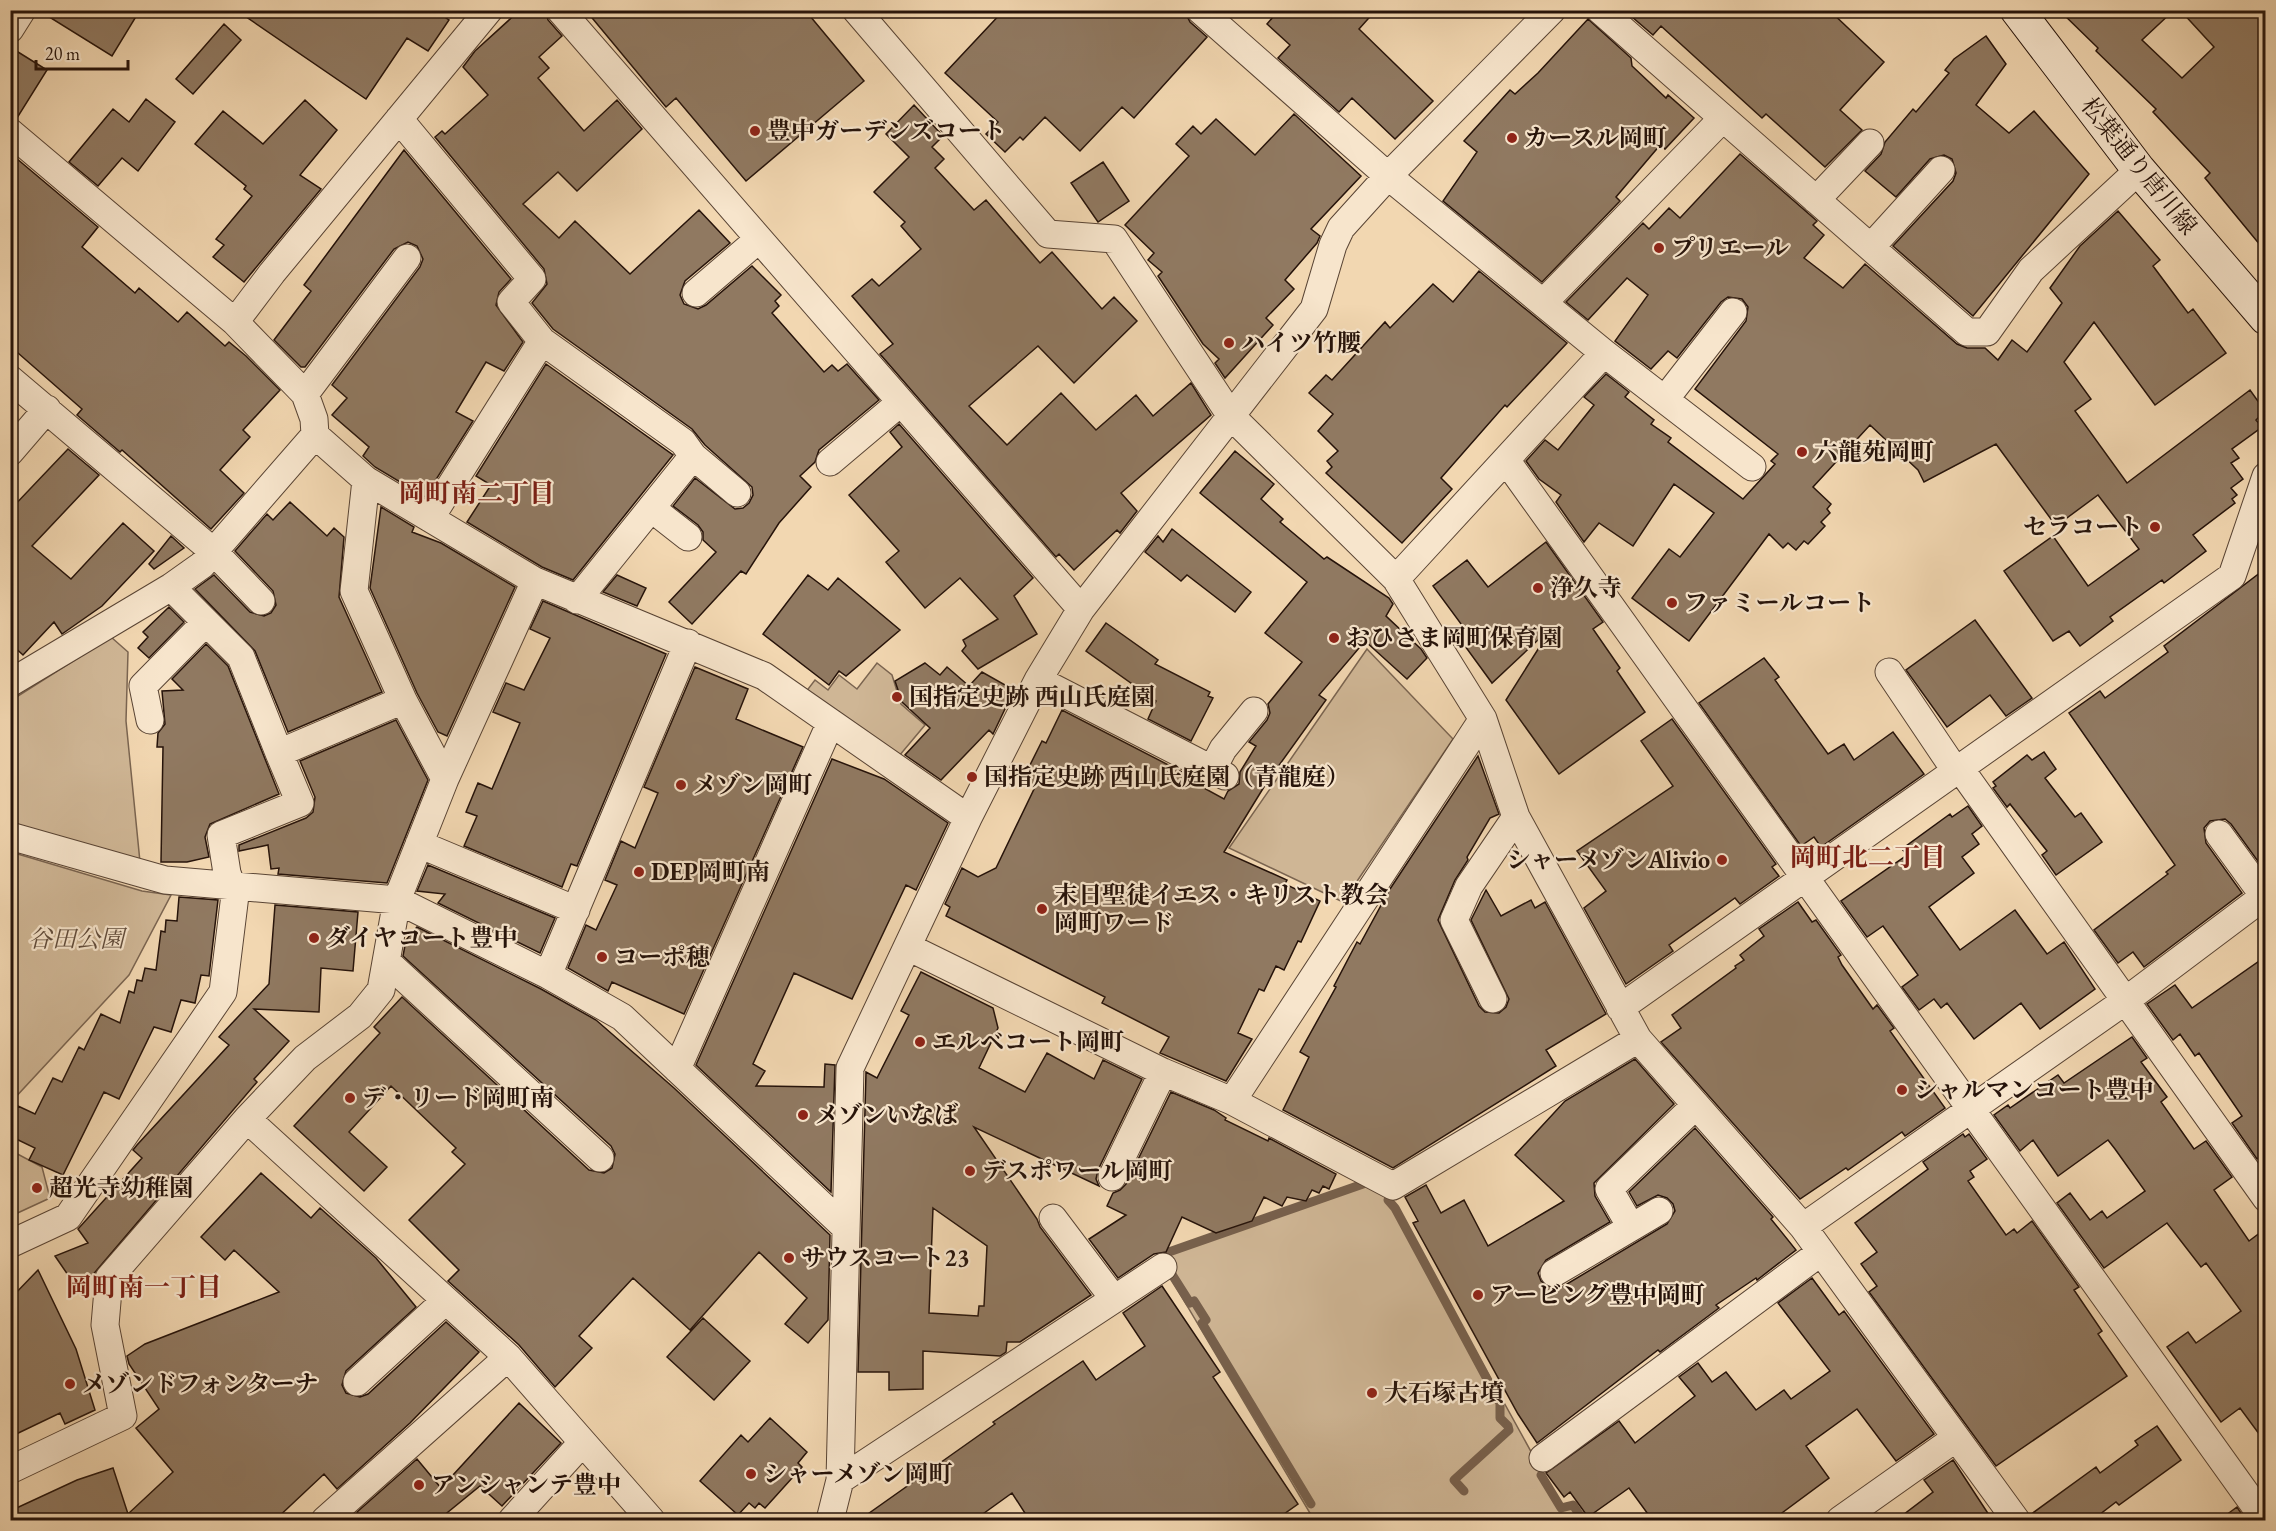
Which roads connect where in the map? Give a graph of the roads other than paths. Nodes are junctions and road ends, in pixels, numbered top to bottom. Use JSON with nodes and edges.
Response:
{"nodes":[{"id":1,"x":22,"y":10,"type":"edge"},
{"id":2,"x":560,"y":10,"type":"edge"},
{"id":3,"x":856,"y":10,"type":"edge"},
{"id":4,"x":1200,"y":10,"type":"edge"},
{"id":5,"x":1552,"y":10,"type":"edge"},
{"id":6,"x":1600,"y":10,"type":"edge"},
{"id":7,"x":2017,"y":10,"type":"edge"},
{"id":8,"x":478,"y":14,"type":"edge"},
{"id":9,"x":10,"y":29,"type":"edge"},
{"id":10,"x":399,"y":119,"type":"junction"},
{"id":11,"x":1722,"y":119,"type":"junction"},
{"id":12,"x":10,"y":132,"type":"edge"},
{"id":13,"x":1870,"y":143,"type":"dead end"},
{"id":14,"x":1941,"y":170,"type":"dead end"},
{"id":15,"x":2139,"y":170,"type":"junction"},
{"id":16,"x":1388,"y":176,"type":"junction"},
{"id":17,"x":1816,"y":200,"type":"junction"},
{"id":18,"x":759,"y":239,"type":"junction"},
{"id":19,"x":1871,"y":247,"type":"junction"},
{"id":20,"x":407,"y":258,"type":"dead end"},
{"id":21,"x":696,"y":293,"type":"dead end"},
{"id":22,"x":1543,"y":303,"type":"junction"},
{"id":23,"x":1733,"y":312,"type":"dead end"},
{"id":24,"x":2265,"y":318,"type":"edge"},
{"id":25,"x":235,"y":322,"type":"junction"},
{"id":26,"x":542,"y":340,"type":"junction"},
{"id":27,"x":1604,"y":353,"type":"junction"},
{"id":28,"x":10,"y":379,"type":"edge"},
{"id":29,"x":305,"y":394,"type":"junction"},
{"id":30,"x":1666,"y":398,"type":"junction"},
{"id":31,"x":901,"y":402,"type":"junction"},
{"id":32,"x":47,"y":408,"type":"junction"},
{"id":33,"x":1231,"y":416,"type":"junction"},
{"id":34,"x":315,"y":435,"type":"junction"},
{"id":35,"x":10,"y":453,"type":"edge"},
{"id":36,"x":693,"y":456,"type":"junction"},
{"id":37,"x":1506,"y":460,"type":"junction"},
{"id":38,"x":830,"y":462,"type":"dead end"},
{"id":39,"x":1752,"y":467,"type":"dead end"},
{"id":40,"x":2265,"y":476,"type":"edge"},
{"id":41,"x":366,"y":480,"type":"junction"},
{"id":42,"x":737,"y":493,"type":"dead end"},
{"id":43,"x":651,"y":508,"type":"junction"},
{"id":44,"x":431,"y":517,"type":"junction"},
{"id":45,"x":688,"y":537,"type":"dead end"},
{"id":46,"x":214,"y":552,"type":"junction"},
{"id":47,"x":1396,"y":579,"type":"junction"},
{"id":48,"x":535,"y":581,"type":"junction"},
{"id":49,"x":171,"y":587,"type":"junction"},
{"id":50,"x":577,"y":600,"type":"junction"},
{"id":51,"x":261,"y":601,"type":"dead end"},
{"id":52,"x":1082,"y":609,"type":"junction"},
{"id":53,"x":206,"y":622,"type":"junction"},
{"id":54,"x":688,"y":643,"type":"junction"},
{"id":55,"x":1889,"y":672,"type":"dead end"},
{"id":56,"x":1038,"y":680,"type":"junction"},
{"id":57,"x":10,"y":683,"type":"edge"},
{"id":58,"x":403,"y":700,"type":"junction"},
{"id":59,"x":1254,"y":711,"type":"dead end"},
{"id":60,"x":1483,"y":719,"type":"junction"},
{"id":61,"x":150,"y":720,"type":"dead end"},
{"id":62,"x":830,"y":724,"type":"junction"},
{"id":63,"x":279,"y":753,"type":"junction"},
{"id":64,"x":1957,"y":769,"type":"junction"},
{"id":65,"x":445,"y":780,"type":"junction"},
{"id":66,"x":1516,"y":817,"type":"junction"},
{"id":67,"x":968,"y":818,"type":"junction"},
{"id":68,"x":2218,"y":834,"type":"dead end"},
{"id":69,"x":10,"y":836,"type":"edge"},
{"id":70,"x":419,"y":844,"type":"junction"},
{"id":71,"x":1805,"y":879,"type":"junction"},
{"id":72,"x":232,"y":885,"type":"junction"},
{"id":73,"x":2265,"y":896,"type":"edge"},
{"id":74,"x":397,"y":900,"type":"junction"},
{"id":75,"x":576,"y":909,"type":"junction"},
{"id":76,"x":908,"y":946,"type":"junction"},
{"id":77,"x":388,"y":963,"type":"junction"},
{"id":78,"x":548,"y":975,"type":"junction"},
{"id":79,"x":1493,"y":999,"type":"dead end"},
{"id":80,"x":2125,"y":1001,"type":"junction"},
{"id":81,"x":1620,"y":1008,"type":"junction"},
{"id":82,"x":1638,"y":1039,"type":"junction"},
{"id":83,"x":677,"y":1069,"type":"junction"},
{"id":84,"x":1163,"y":1072,"type":"junction"},
{"id":85,"x":1232,"y":1101,"type":"junction"},
{"id":86,"x":1696,"y":1105,"type":"junction"},
{"id":87,"x":1973,"y":1110,"type":"junction"},
{"id":88,"x":247,"y":1119,"type":"junction"},
{"id":89,"x":600,"y":1158,"type":"dead end"},
{"id":90,"x":2256,"y":1163,"type":"edge"},
{"id":91,"x":1112,"y":1177,"type":"dead end"},
{"id":92,"x":2265,"y":1198,"type":"edge"},
{"id":93,"x":1659,"y":1211,"type":"dead end"},
{"id":94,"x":1053,"y":1218,"type":"dead end"},
{"id":95,"x":1631,"y":1227,"type":"junction"},
{"id":96,"x":1803,"y":1227,"type":"junction"},
{"id":97,"x":846,"y":1228,"type":"junction"},
{"id":98,"x":10,"y":1244,"type":"edge"},
{"id":99,"x":1821,"y":1252,"type":"junction"},
{"id":100,"x":1163,"y":1267,"type":"dead end"},
{"id":101,"x":1554,"y":1273,"type":"dead end"},
{"id":102,"x":1114,"y":1299,"type":"junction"},
{"id":103,"x":445,"y":1301,"type":"junction"},
{"id":104,"x":508,"y":1357,"type":"junction"},
{"id":105,"x":357,"y":1382,"type":"dead end"},
{"id":106,"x":1956,"y":1438,"type":"junction"},
{"id":107,"x":582,"y":1443,"type":"junction"},
{"id":108,"x":1543,"y":1458,"type":"dead end"},
{"id":109,"x":10,"y":1470,"type":"edge"},
{"id":110,"x":840,"y":1480,"type":"junction"},
{"id":111,"x":325,"y":1521,"type":"edge"},
{"id":112,"x":512,"y":1521,"type":"edge"},
{"id":113,"x":651,"y":1521,"type":"edge"},
{"id":114,"x":830,"y":1521,"type":"edge"},
{"id":115,"x":1840,"y":1521,"type":"edge"},
{"id":116,"x":2016,"y":1521,"type":"edge"},
{"id":117,"x":2265,"y":1521,"type":"edge"}],
"edges":[{"from":1,"to":9,"type":"street"},
{"from":2,"to":18,"type":"street"},
{"from":3,"to":33,"type":"street"},
{"from":4,"to":16,"type":"street"},
{"from":5,"to":16,"type":"street"},
{"from":6,"to":11,"type":"street"},
{"from":7,"to":15,"type":"street","name":"松葉通り唐川線"},
{"from":8,"to":10,"type":"street"},
{"from":10,"to":25,"type":"street"},
{"from":10,"to":26,"type":"street"},
{"from":11,"to":17,"type":"street"},
{"from":11,"to":22,"type":"street"},
{"from":12,"to":25,"type":"street"},
{"from":13,"to":17,"type":"street"},
{"from":14,"to":19,"type":"street"},
{"from":15,"to":19,"type":"street"},
{"from":15,"to":24,"type":"street","name":"松葉通り唐川線"},
{"from":16,"to":22,"type":"street"},
{"from":16,"to":33,"type":"street"},
{"from":17,"to":19,"type":"street"},
{"from":18,"to":21,"type":"street"},
{"from":18,"to":31,"type":"street"},
{"from":20,"to":29,"type":"street"},
{"from":22,"to":27,"type":"street"},
{"from":23,"to":30,"type":"street"},
{"from":25,"to":29,"type":"street"},
{"from":26,"to":36,"type":"street"},
{"from":26,"to":44,"type":"street"},
{"from":27,"to":30,"type":"street"},
{"from":27,"to":37,"type":"street"},
{"from":28,"to":32,"type":"street"},
{"from":29,"to":34,"type":"street"},
{"from":30,"to":39,"type":"street"},
{"from":31,"to":38,"type":"street"},
{"from":31,"to":52,"type":"street"},
{"from":32,"to":35,"type":"street"},
{"from":32,"to":46,"type":"street"},
{"from":33,"to":47,"type":"street"},
{"from":33,"to":52,"type":"street"},
{"from":34,"to":41,"type":"street"},
{"from":34,"to":46,"type":"street"},
{"from":36,"to":42,"type":"street"},
{"from":36,"to":43,"type":"street"},
{"from":37,"to":47,"type":"street"},
{"from":37,"to":71,"type":"street"},
{"from":40,"to":64,"type":"street"},
{"from":41,"to":44,"type":"street"},
{"from":41,"to":58,"type":"street"},
{"from":43,"to":45,"type":"street"},
{"from":43,"to":50,"type":"street"},
{"from":44,"to":48,"type":"street"},
{"from":46,"to":49,"type":"street"},
{"from":46,"to":51,"type":"street"},
{"from":47,"to":60,"type":"street"},
{"from":48,"to":50,"type":"street"},
{"from":48,"to":65,"type":"street"},
{"from":49,"to":53,"type":"street"},
{"from":49,"to":57,"type":"street"},
{"from":50,"to":54,"type":"street"},
{"from":52,"to":56,"type":"street"},
{"from":53,"to":61,"type":"street"},
{"from":53,"to":63,"type":"street"},
{"from":54,"to":62,"type":"street"},
{"from":54,"to":75,"type":"street"},
{"from":55,"to":64,"type":"street"},
{"from":56,"to":59,"type":"street"},
{"from":56,"to":67,"type":"street"},
{"from":58,"to":63,"type":"street"},
{"from":58,"to":65,"type":"street"},
{"from":60,"to":66,"type":"street"},
{"from":60,"to":85,"type":"street"},
{"from":62,"to":67,"type":"street"},
{"from":62,"to":83,"type":"street"},
{"from":63,"to":72,"type":"street"},
{"from":64,"to":71,"type":"street"},
{"from":64,"to":80,"type":"street"},
{"from":65,"to":70,"type":"street"},
{"from":66,"to":79,"type":"street"},
{"from":66,"to":81,"type":"street"},
{"from":67,"to":76,"type":"street"},
{"from":68,"to":73,"type":"street"},
{"from":69,"to":72,"type":"street"},
{"from":70,"to":74,"type":"street"},
{"from":70,"to":75,"type":"street"},
{"from":71,"to":81,"type":"street"},
{"from":71,"to":87,"type":"street"},
{"from":72,"to":74,"type":"street"},
{"from":72,"to":98,"type":"street"},
{"from":73,"to":80,"type":"street"},
{"from":74,"to":77,"type":"street"},
{"from":74,"to":78,"type":"street"},
{"from":75,"to":78,"type":"street"},
{"from":76,"to":84,"type":"street"},
{"from":76,"to":97,"type":"street"},
{"from":77,"to":88,"type":"street"},
{"from":77,"to":89,"type":"street"},
{"from":78,"to":83,"type":"street"},
{"from":80,"to":87,"type":"street"},
{"from":80,"to":90,"type":"street"},
{"from":81,"to":82,"type":"street"},
{"from":82,"to":85,"type":"street"},
{"from":82,"to":86,"type":"street"},
{"from":83,"to":97,"type":"street"},
{"from":84,"to":85,"type":"street"},
{"from":84,"to":91,"type":"street"},
{"from":86,"to":95,"type":"street"},
{"from":86,"to":96,"type":"street"},
{"from":87,"to":96,"type":"street"},
{"from":87,"to":117,"type":"street"},
{"from":88,"to":103,"type":"street"},
{"from":88,"to":109,"type":"street"},
{"from":90,"to":92,"type":"street"},
{"from":93,"to":95,"type":"street"},
{"from":94,"to":102,"type":"street"},
{"from":95,"to":101,"type":"street"},
{"from":96,"to":99,"type":"street"},
{"from":97,"to":110,"type":"street"},
{"from":99,"to":106,"type":"street"},
{"from":99,"to":108,"type":"street"},
{"from":100,"to":102,"type":"street"},
{"from":102,"to":110,"type":"street"},
{"from":103,"to":104,"type":"street"},
{"from":103,"to":105,"type":"street"},
{"from":104,"to":107,"type":"street"},
{"from":104,"to":111,"type":"street"},
{"from":106,"to":115,"type":"street"},
{"from":106,"to":116,"type":"street"},
{"from":107,"to":112,"type":"street"},
{"from":107,"to":113,"type":"street"},
{"from":110,"to":114,"type":"street"}]}
